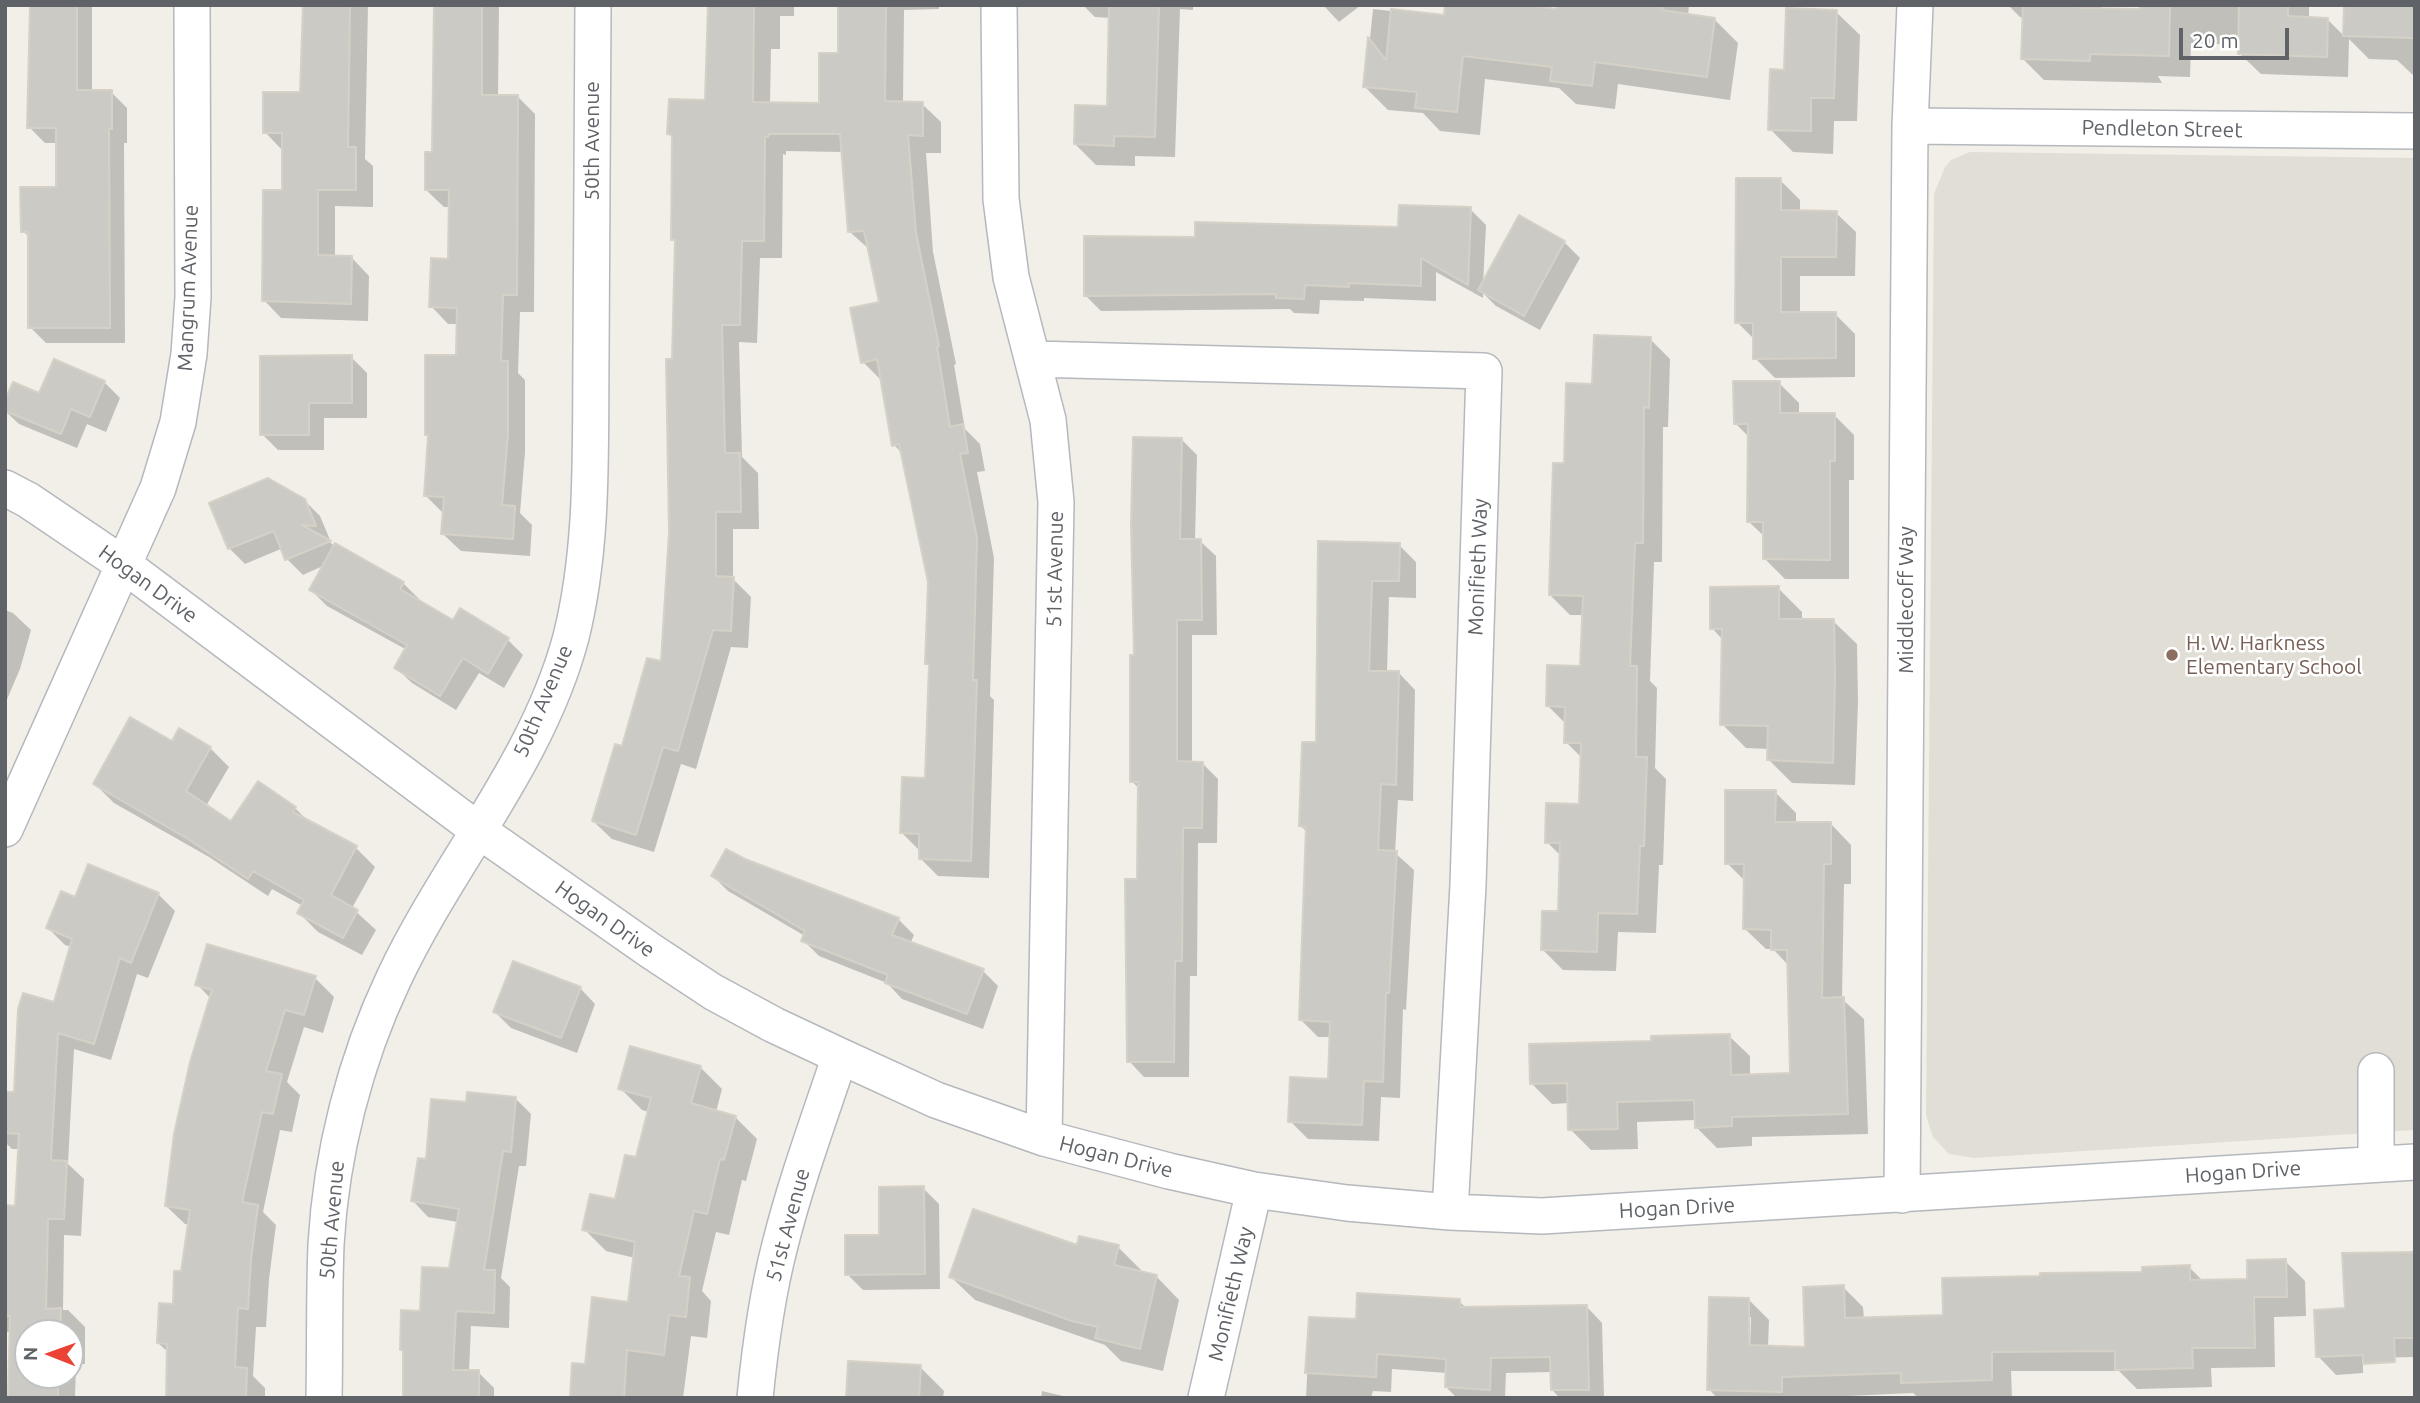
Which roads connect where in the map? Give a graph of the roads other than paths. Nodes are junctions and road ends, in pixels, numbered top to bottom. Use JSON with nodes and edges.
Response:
{"nodes":[{"id":1,"x":192,"y":5,"type":"edge"},
{"id":2,"x":593,"y":5,"type":"edge"},
{"id":3,"x":999,"y":5,"type":"edge"},
{"id":4,"x":1915,"y":5,"type":"edge"},
{"id":5,"x":1910,"y":126,"type":"junction"},
{"id":6,"x":2415,"y":131,"type":"edge"},
{"id":7,"x":1034,"y":359,"type":"junction"},
{"id":8,"x":5,"y":488,"type":"edge"},
{"id":9,"x":124,"y":565,"type":"junction"},
{"id":10,"x":5,"y":830,"type":"edge"},
{"id":11,"x":478,"y":830,"type":"junction"},
{"id":12,"x":840,"y":1056,"type":"junction"},
{"id":13,"x":2376,"y":1071,"type":"dead end"},
{"id":14,"x":1044,"y":1138,"type":"junction"},
{"id":15,"x":2415,"y":1162,"type":"edge"},
{"id":16,"x":2376,"y":1164,"type":"junction"},
{"id":17,"x":1254,"y":1190,"type":"junction"},
{"id":18,"x":1902,"y":1195,"type":"junction"},
{"id":19,"x":1450,"y":1212,"type":"junction"},
{"id":20,"x":324,"y":1398,"type":"edge"},
{"id":21,"x":755,"y":1398,"type":"edge"},
{"id":22,"x":1206,"y":1398,"type":"edge"}],
"edges":[{"from":1,"to":9,"type":"street","name":"Mangrum Avenue"},
{"from":2,"to":11,"type":"street","name":"50th Avenue"},
{"from":3,"to":7,"type":"street","name":"51st Avenue"},
{"from":4,"to":5,"type":"street","name":"Middlecoff Way"},
{"from":5,"to":6,"type":"street","name":"Pendleton Street"},
{"from":5,"to":18,"type":"street","name":"Middlecoff Way"},
{"from":7,"to":14,"type":"street","name":"51st Avenue"},
{"from":7,"to":19,"type":"street","name":"Monifieth Way"},
{"from":8,"to":9,"type":"street","name":"Hogan Drive"},
{"from":9,"to":10,"type":"street","name":"Mangrum Avenue"},
{"from":9,"to":11,"type":"street","name":"Hogan Drive"},
{"from":11,"to":12,"type":"street","name":"Hogan Drive"},
{"from":11,"to":20,"type":"street","name":"50th Avenue"},
{"from":12,"to":14,"type":"street","name":"Hogan Drive"},
{"from":12,"to":21,"type":"street","name":"51st Avenue"},
{"from":13,"to":16,"type":"street"},
{"from":14,"to":17,"type":"street","name":"Hogan Drive"},
{"from":15,"to":16,"type":"street","name":"Hogan Drive"},
{"from":16,"to":18,"type":"street","name":"Hogan Drive"},
{"from":17,"to":19,"type":"street","name":"Hogan Drive"},
{"from":17,"to":22,"type":"street","name":"Monifieth Way"},
{"from":18,"to":19,"type":"street","name":"Hogan Drive"}]}
